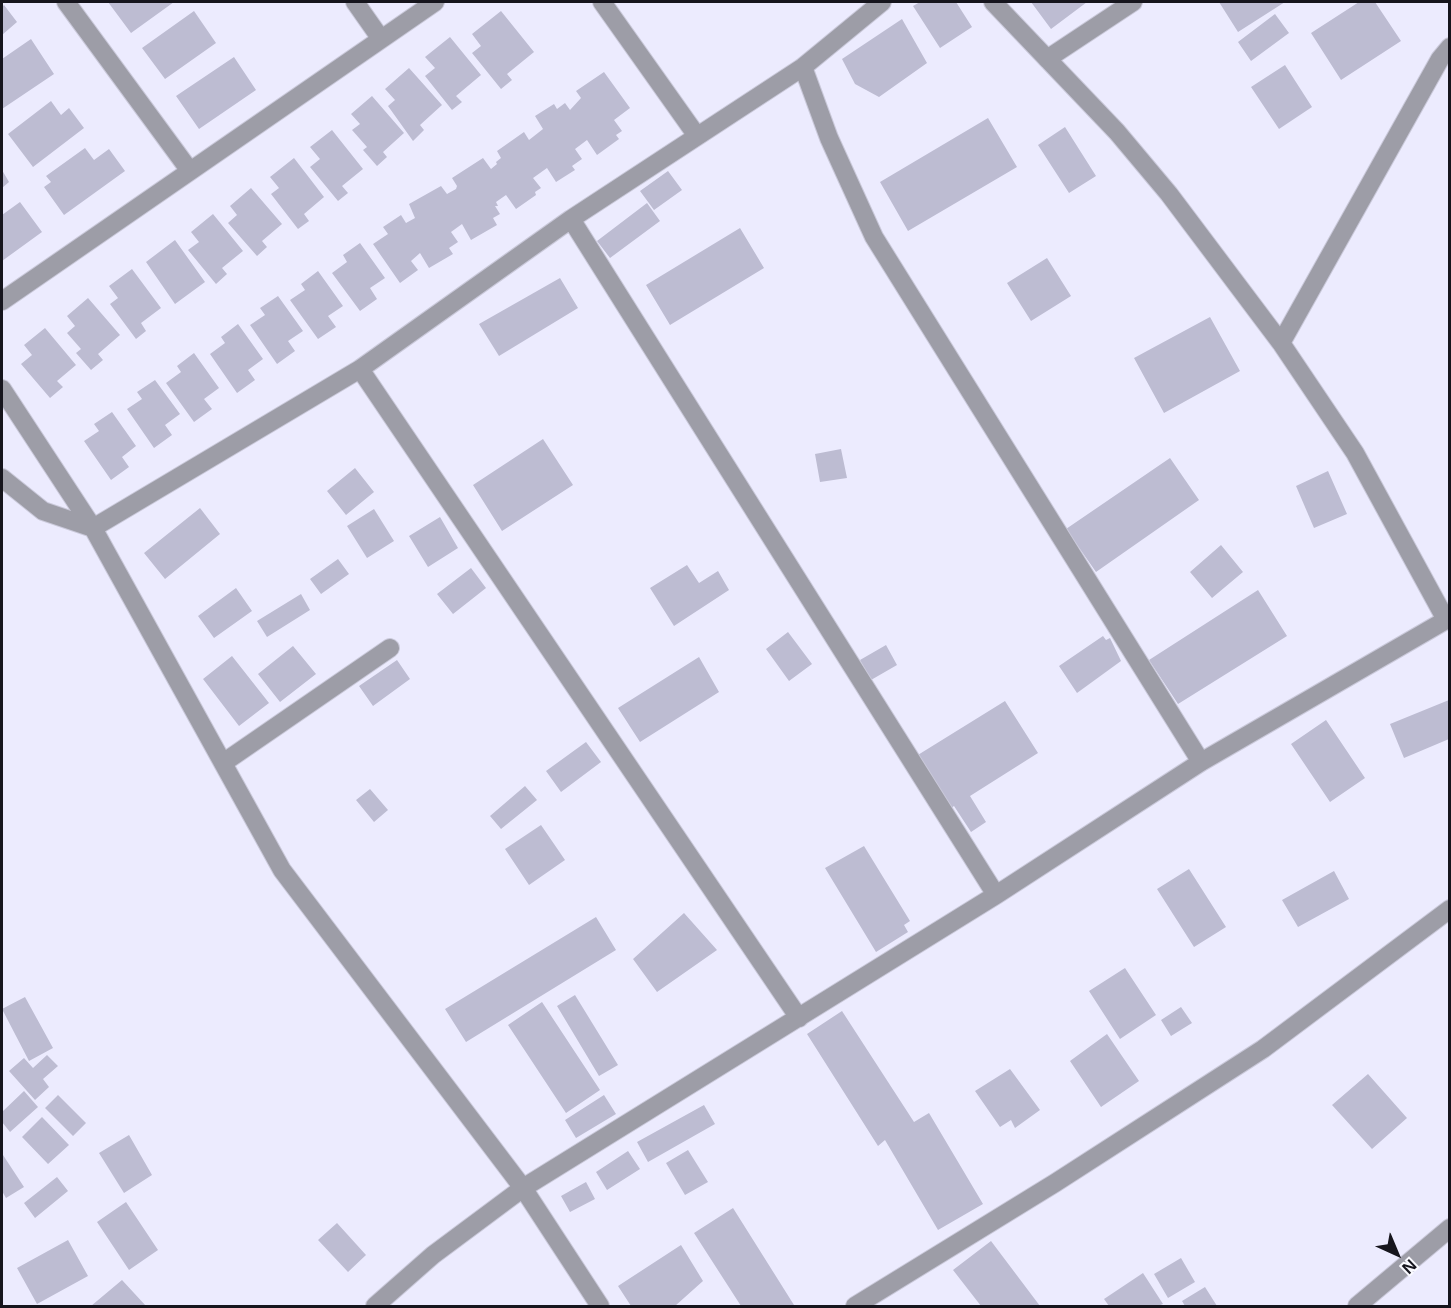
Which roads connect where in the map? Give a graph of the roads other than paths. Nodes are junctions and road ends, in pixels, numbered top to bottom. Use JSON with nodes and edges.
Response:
{"nodes":[{"id":1,"x":66,"y":2,"type":"edge"},
{"id":2,"x":355,"y":2,"type":"edge"},
{"id":3,"x":435,"y":2,"type":"edge"},
{"id":4,"x":602,"y":2,"type":"edge"},
{"id":5,"x":882,"y":2,"type":"edge"},
{"id":6,"x":993,"y":2,"type":"edge"},
{"id":7,"x":1133,"y":2,"type":"edge"},
{"id":8,"x":381,"y":39,"type":"junction"},
{"id":9,"x":1449,"y":47,"type":"edge"},
{"id":10,"x":1047,"y":59,"type":"junction"},
{"id":11,"x":803,"y":67,"type":"junction"},
{"id":12,"x":697,"y":136,"type":"junction"},
{"id":13,"x":190,"y":171,"type":"junction"},
{"id":14,"x":571,"y":219,"type":"junction"},
{"id":15,"x":2,"y":301,"type":"edge"},
{"id":16,"x":1281,"y":343,"type":"junction"},
{"id":17,"x":360,"y":369,"type":"junction"},
{"id":18,"x":2,"y":388,"type":"edge"},
{"id":19,"x":2,"y":478,"type":"edge"},
{"id":20,"x":93,"y":528,"type":"junction"},
{"id":21,"x":1448,"y":624,"type":"edge"},
{"id":22,"x":390,"y":648,"type":"dead end"},
{"id":23,"x":1201,"y":762,"type":"junction"},
{"id":24,"x":223,"y":763,"type":"junction"},
{"id":25,"x":996,"y":895,"type":"junction"},
{"id":26,"x":1449,"y":909,"type":"edge"},
{"id":27,"x":799,"y":1018,"type":"junction"},
{"id":28,"x":523,"y":1188,"type":"junction"},
{"id":29,"x":1449,"y":1228,"type":"edge"},
{"id":30,"x":375,"y":1306,"type":"edge"},
{"id":31,"x":600,"y":1306,"type":"edge"},
{"id":32,"x":855,"y":1306,"type":"edge"},
{"id":33,"x":1357,"y":1306,"type":"edge"}],
"edges":[{"from":1,"to":13,"type":"street"},
{"from":2,"to":8,"type":"street"},
{"from":3,"to":8,"type":"street"},
{"from":4,"to":12,"type":"street"},
{"from":5,"to":11,"type":"street"},
{"from":6,"to":10,"type":"street"},
{"from":7,"to":10,"type":"street"},
{"from":8,"to":13,"type":"street"},
{"from":9,"to":16,"type":"street"},
{"from":10,"to":16,"type":"street"},
{"from":11,"to":12,"type":"street"},
{"from":11,"to":23,"type":"street"},
{"from":12,"to":14,"type":"street"},
{"from":13,"to":15,"type":"street"},
{"from":14,"to":17,"type":"street"},
{"from":14,"to":25,"type":"street"},
{"from":16,"to":21,"type":"street"},
{"from":17,"to":20,"type":"street"},
{"from":17,"to":27,"type":"street"},
{"from":18,"to":20,"type":"street"},
{"from":19,"to":20,"type":"street"},
{"from":20,"to":24,"type":"street"},
{"from":21,"to":23,"type":"street"},
{"from":22,"to":24,"type":"street"},
{"from":23,"to":25,"type":"street"},
{"from":24,"to":28,"type":"street"},
{"from":25,"to":27,"type":"street"},
{"from":26,"to":32,"type":"street"},
{"from":27,"to":28,"type":"street"},
{"from":28,"to":30,"type":"street"},
{"from":28,"to":31,"type":"street"},
{"from":29,"to":33,"type":"street"}]}
